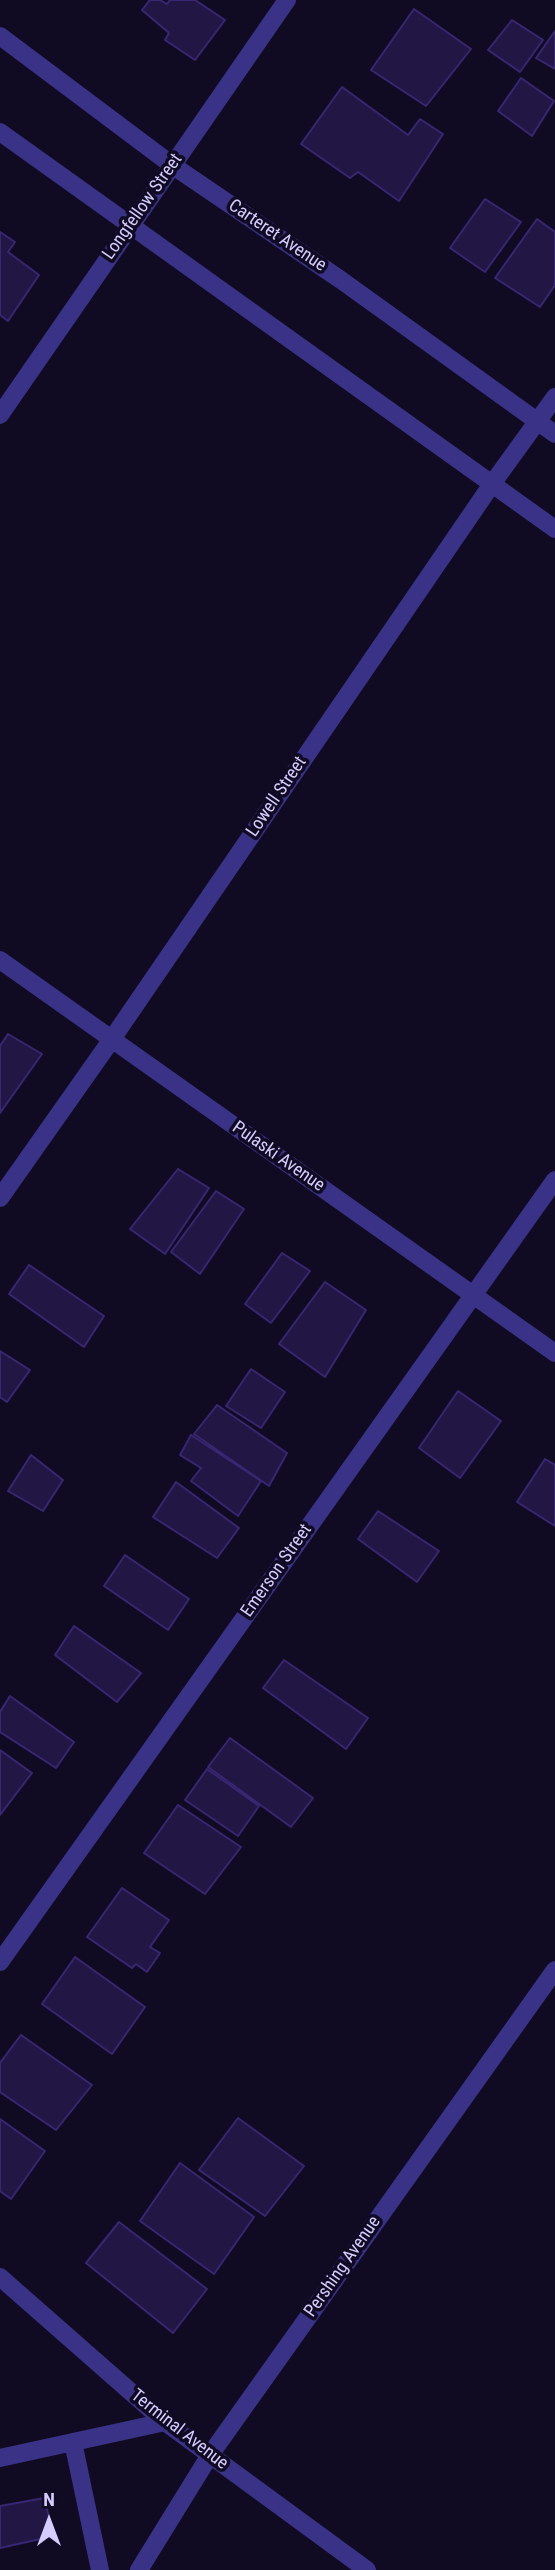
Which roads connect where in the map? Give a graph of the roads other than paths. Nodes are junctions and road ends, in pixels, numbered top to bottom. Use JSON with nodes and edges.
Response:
{"nodes":[{"id":1,"x":287,"y":0,"type":"edge"},
{"id":2,"x":0,"y":36,"type":"edge"},
{"id":3,"x":0,"y":132,"type":"edge"},
{"id":4,"x":173,"y":165,"type":"junction"},
{"id":5,"x":130,"y":226,"type":"junction"},
{"id":6,"x":555,"y":397,"type":"edge"},
{"id":7,"x":0,"y":415,"type":"edge"},
{"id":8,"x":538,"y":421,"type":"junction"},
{"id":9,"x":555,"y":434,"type":"edge"},
{"id":10,"x":492,"y":484,"type":"junction"},
{"id":11,"x":555,"y":529,"type":"edge"},
{"id":12,"x":0,"y":960,"type":"edge"},
{"id":13,"x":111,"y":1039,"type":"junction"},
{"id":14,"x":555,"y":1180,"type":"edge"},
{"id":15,"x":0,"y":1198,"type":"edge"},
{"id":16,"x":473,"y":1295,"type":"junction"},
{"id":17,"x":555,"y":1353,"type":"edge"},
{"id":18,"x":0,"y":1962,"type":"edge"},
{"id":19,"x":555,"y":1970,"type":"edge"},
{"id":20,"x":0,"y":2277,"type":"edge"},
{"id":21,"x":165,"y":2422,"type":"junction"},
{"id":22,"x":73,"y":2442,"type":"junction"},
{"id":23,"x":210,"y":2455,"type":"junction"},
{"id":24,"x":0,"y":2458,"type":"edge"},
{"id":25,"x":100,"y":2570,"type":"edge"},
{"id":26,"x":139,"y":2570,"type":"edge"},
{"id":27,"x":367,"y":2570,"type":"edge"}],
"edges":[{"from":1,"to":4,"type":"street","name":"Longfellow Street"},
{"from":2,"to":4,"type":"street","name":"Carteret Avenue"},
{"from":3,"to":5,"type":"street"},
{"from":4,"to":5,"type":"street","name":"Longfellow Street"},
{"from":4,"to":8,"type":"street","name":"Carteret Avenue"},
{"from":5,"to":7,"type":"street","name":"Longfellow Street"},
{"from":5,"to":10,"type":"street"},
{"from":6,"to":8,"type":"street","name":"Lowell Street"},
{"from":8,"to":9,"type":"street","name":"Carteret Avenue"},
{"from":8,"to":10,"type":"street","name":"Lowell Street"},
{"from":10,"to":11,"type":"street"},
{"from":10,"to":13,"type":"street","name":"Lowell Street"},
{"from":12,"to":13,"type":"street","name":"Pulaski Avenue"},
{"from":13,"to":15,"type":"street","name":"Lowell Street"},
{"from":13,"to":16,"type":"street","name":"Pulaski Avenue"},
{"from":14,"to":16,"type":"street","name":"Emerson Street"},
{"from":16,"to":17,"type":"street","name":"Pulaski Avenue"},
{"from":16,"to":18,"type":"street","name":"Emerson Street"},
{"from":19,"to":23,"type":"street","name":"Pershing Avenue"},
{"from":20,"to":21,"type":"street","name":"Terminal Avenue"},
{"from":21,"to":22,"type":"street"},
{"from":21,"to":23,"type":"street","name":"Terminal Avenue"},
{"from":22,"to":24,"type":"street"},
{"from":22,"to":25,"type":"street"},
{"from":23,"to":26,"type":"street","name":"Pershing Avenue"},
{"from":23,"to":27,"type":"street","name":"Terminal Avenue"}]}
